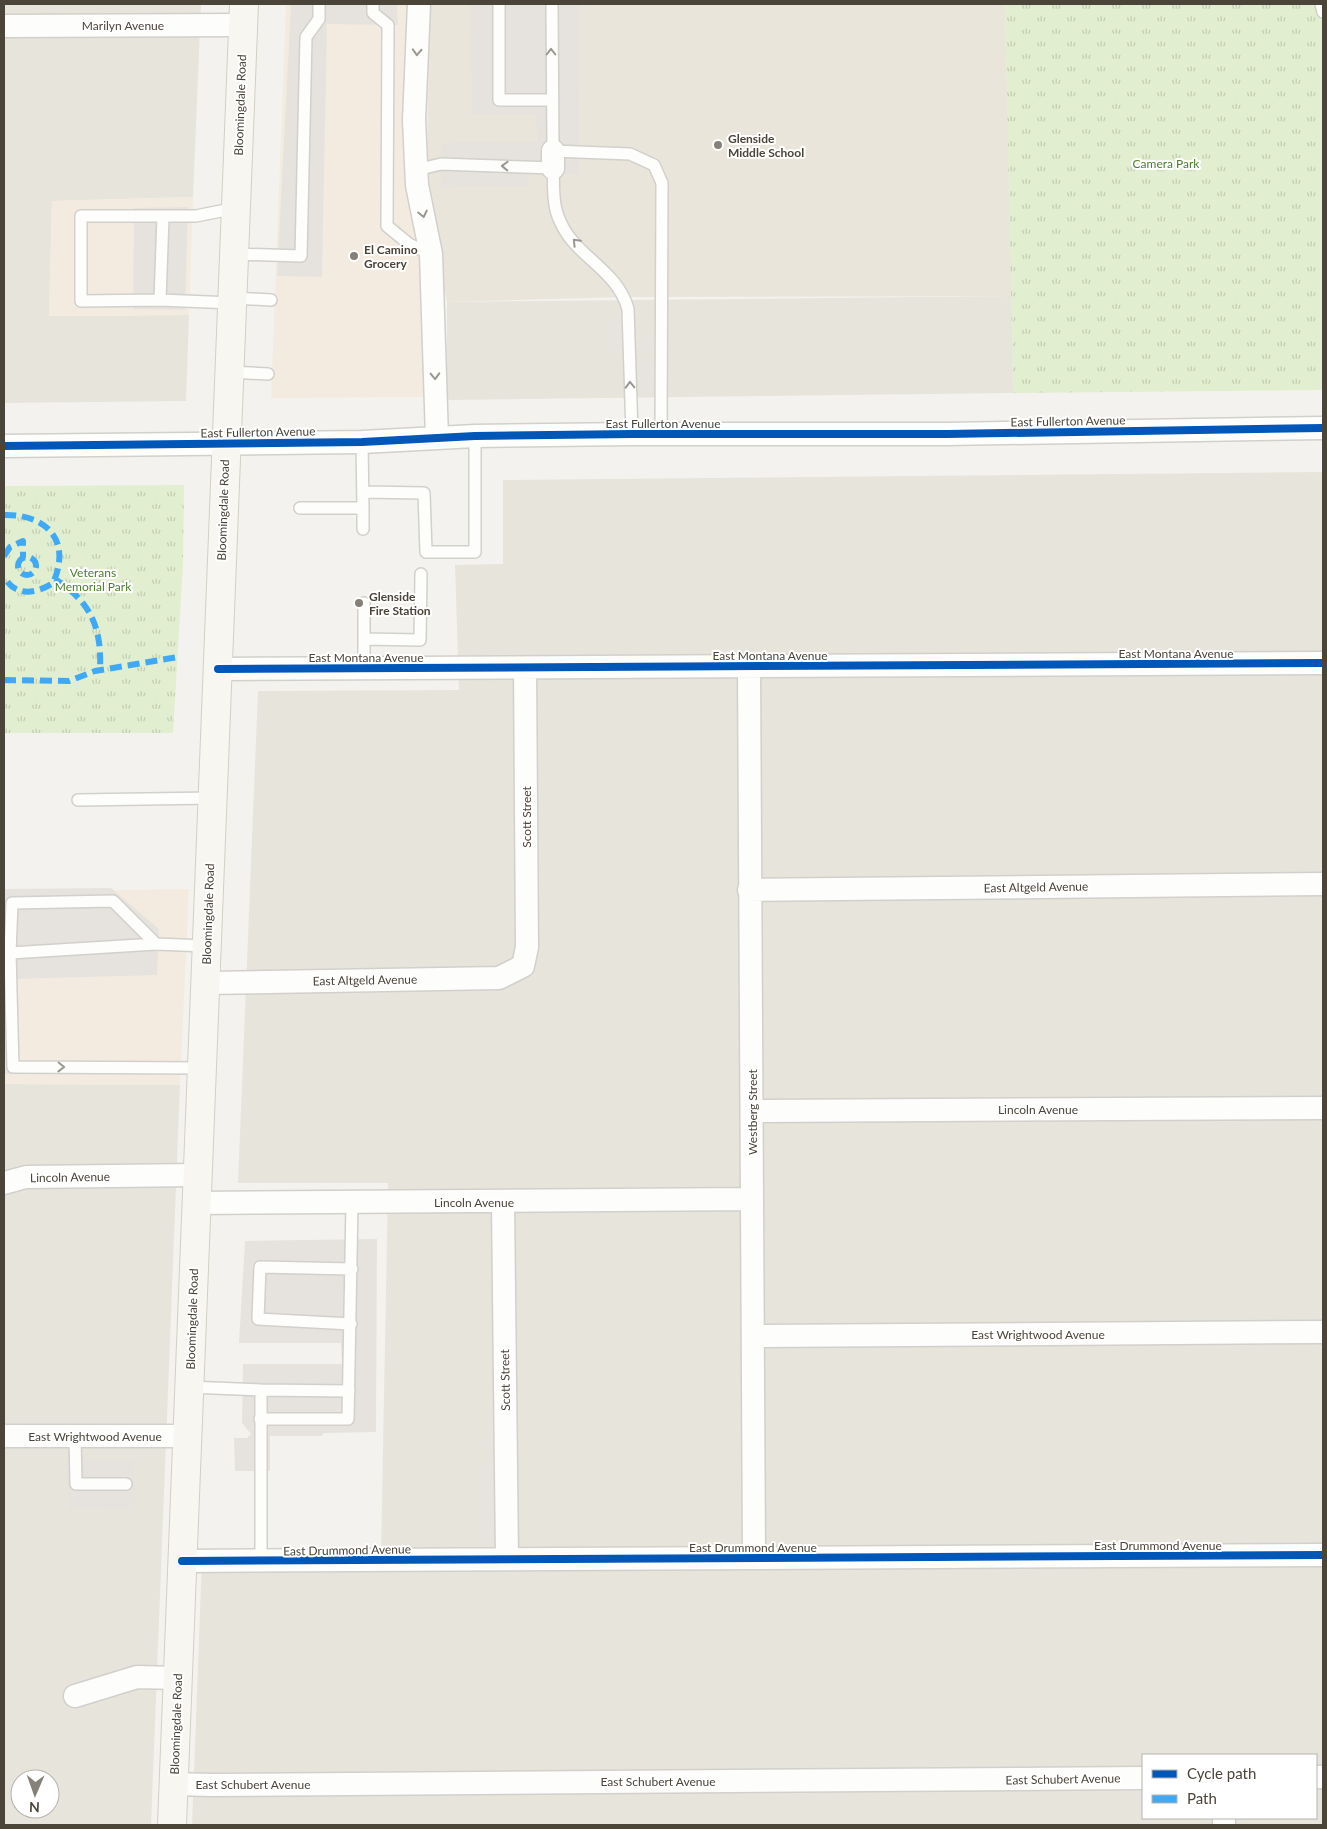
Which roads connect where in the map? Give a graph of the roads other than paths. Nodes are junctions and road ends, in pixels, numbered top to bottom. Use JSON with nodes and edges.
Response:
{"nodes":[{"id":1,"x":319,"y":4,"type":"edge"},
{"id":2,"x":373,"y":4,"type":"edge"},
{"id":3,"x":419,"y":4,"type":"edge"},
{"id":4,"x":499,"y":4,"type":"edge"},
{"id":5,"x":552,"y":4,"type":"edge"},
{"id":6,"x":1321,"y":4,"type":"edge"},
{"id":7,"x":1323,"y":12,"type":"edge"},
{"id":8,"x":243,"y":14,"type":"edge"},
{"id":9,"x":4,"y":26,"type":"edge"},
{"id":10,"x":551,"y":100,"type":"junction"},
{"id":11,"x":553,"y":160,"type":"junction"},
{"id":12,"x":416,"y":170,"type":"junction"},
{"id":13,"x":236,"y":208,"type":"junction"},
{"id":14,"x":163,"y":217,"type":"junction"},
{"id":15,"x":234,"y":254,"type":"junction"},
{"id":16,"x":431,"y":254,"type":"junction"},
{"id":17,"x":160,"y":300,"type":"junction"},
{"id":18,"x":271,"y":300,"type":"dead end"},
{"id":19,"x":232,"y":301,"type":"junction"},
{"id":20,"x":229,"y":372,"type":"junction"},
{"id":21,"x":268,"y":374,"type":"dead end"},
{"id":22,"x":1323,"y":428,"type":"edge"},
{"id":23,"x":632,"y":434,"type":"junction"},
{"id":24,"x":661,"y":434,"type":"junction"},
{"id":25,"x":476,"y":436,"type":"junction"},
{"id":26,"x":437,"y":438,"type":"junction"},
{"id":27,"x":362,"y":442,"type":"junction"},
{"id":28,"x":226,"y":444,"type":"junction"},
{"id":29,"x":4,"y":446,"type":"edge"},
{"id":30,"x":363,"y":492,"type":"junction"},
{"id":31,"x":300,"y":508,"type":"dead end"},
{"id":32,"x":363,"y":508,"type":"junction"},
{"id":33,"x":363,"y":529,"type":"dead end"},
{"id":34,"x":421,"y":574,"type":"dead end"},
{"id":35,"x":364,"y":603,"type":"dead end"},
{"id":36,"x":364,"y":639,"type":"junction"},
{"id":37,"x":1323,"y":663,"type":"edge"},
{"id":38,"x":749,"y":666,"type":"junction"},
{"id":39,"x":524,"y":668,"type":"junction"},
{"id":40,"x":218,"y":669,"type":"junction"},
{"id":41,"x":364,"y":669,"type":"junction"},
{"id":42,"x":212,"y":798,"type":"junction"},
{"id":43,"x":78,"y":800,"type":"dead end"},
{"id":44,"x":1323,"y":884,"type":"edge"},
{"id":45,"x":749,"y":890,"type":"junction"},
{"id":46,"x":156,"y":944,"type":"junction"},
{"id":47,"x":206,"y":946,"type":"junction"},
{"id":48,"x":10,"y":953,"type":"junction"},
{"id":49,"x":523,"y":966,"type":"joint"},
{"id":50,"x":205,"y":983,"type":"junction"},
{"id":51,"x":202,"y":1068,"type":"junction"},
{"id":52,"x":1323,"y":1108,"type":"edge"},
{"id":53,"x":752,"y":1111,"type":"junction"},
{"id":54,"x":198,"y":1175,"type":"junction"},
{"id":55,"x":4,"y":1183,"type":"edge"},
{"id":56,"x":751,"y":1199,"type":"junction"},
{"id":57,"x":503,"y":1202,"type":"junction"},
{"id":58,"x":197,"y":1203,"type":"junction"},
{"id":59,"x":352,"y":1203,"type":"junction"},
{"id":60,"x":352,"y":1269,"type":"junction"},
{"id":61,"x":351,"y":1324,"type":"junction"},
{"id":62,"x":1323,"y":1332,"type":"edge"},
{"id":63,"x":753,"y":1336,"type":"junction"},
{"id":64,"x":189,"y":1387,"type":"junction"},
{"id":65,"x":261,"y":1390,"type":"junction"},
{"id":66,"x":349,"y":1391,"type":"junction"},
{"id":67,"x":260,"y":1420,"type":"junction"},
{"id":68,"x":4,"y":1436,"type":"edge"},
{"id":69,"x":75,"y":1436,"type":"junction"},
{"id":70,"x":187,"y":1436,"type":"junction"},
{"id":71,"x":126,"y":1484,"type":"dead end"},
{"id":72,"x":1323,"y":1555,"type":"edge"},
{"id":73,"x":754,"y":1558,"type":"junction"},
{"id":74,"x":507,"y":1559,"type":"junction"},
{"id":75,"x":182,"y":1561,"type":"junction"},
{"id":76,"x":261,"y":1562,"type":"junction"},
{"id":77,"x":178,"y":1678,"type":"junction"},
{"id":78,"x":75,"y":1696,"type":"dead end"},
{"id":79,"x":1142,"y":1778,"type":"edge"},
{"id":80,"x":174,"y":1784,"type":"junction"},
{"id":81,"x":172,"y":1825,"type":"edge"}],
"edges":[{"from":1,"to":15,"type":"lane"},
{"from":2,"to":16,"type":"lane"},
{"from":3,"to":12,"type":"street","one_way":true},
{"from":4,"to":10,"type":"lane"},
{"from":10,"to":5,"type":"lane","one_way":true},
{"from":6,"to":7,"type":"lane"},
{"from":8,"to":9,"type":"street","name":"Marilyn Avenue"},
{"from":8,"to":13,"type":"main road","name":"Bloomingdale Road"},
{"from":10,"to":11,"type":"lane"},
{"from":11,"to":12,"type":"lane","one_way":true},
{"from":23,"to":11,"type":"lane","one_way":true},
{"from":11,"to":24,"type":"lane"},
{"from":12,"to":16,"type":"street","one_way":true},
{"from":13,"to":14,"type":"lane"},
{"from":13,"to":15,"type":"main road","name":"Bloomingdale Road"},
{"from":14,"to":17,"type":"lane"},
{"from":14,"to":17,"type":"lane"},
{"from":15,"to":19,"type":"main road","name":"Bloomingdale Road"},
{"from":16,"to":26,"type":"street","one_way":true},
{"from":17,"to":19,"type":"lane"},
{"from":18,"to":19,"type":"lane"},
{"from":19,"to":20,"type":"main road","name":"Bloomingdale Road"},
{"from":20,"to":21,"type":"lane"},
{"from":20,"to":28,"type":"main road","name":"Bloomingdale Road"},
{"from":22,"to":24,"type":"street","name":"East Fullerton Avenue"},
{"from":23,"to":24,"type":"street","name":"East Fullerton Avenue"},
{"from":23,"to":25,"type":"street","name":"East Fullerton Avenue"},
{"from":25,"to":26,"type":"street","name":"East Fullerton Avenue"},
{"from":25,"to":30,"type":"lane"},
{"from":26,"to":27,"type":"street","name":"East Fullerton Avenue"},
{"from":27,"to":28,"type":"street","name":"East Fullerton Avenue"},
{"from":27,"to":30,"type":"lane"},
{"from":28,"to":29,"type":"street","name":"East Fullerton Avenue"},
{"from":28,"to":40,"type":"main road","name":"Bloomingdale Road"},
{"from":30,"to":32,"type":"lane"},
{"from":31,"to":32,"type":"lane"},
{"from":32,"to":33,"type":"lane"},
{"from":34,"to":36,"type":"lane"},
{"from":35,"to":36,"type":"lane"},
{"from":36,"to":41,"type":"lane"},
{"from":37,"to":38,"type":"street","name":"East Montana Avenue"},
{"from":38,"to":39,"type":"street","name":"East Montana Avenue"},
{"from":38,"to":45,"type":"street","name":"Westberg Street"},
{"from":39,"to":41,"type":"street","name":"East Montana Avenue"},
{"from":39,"to":49,"type":"street","name":"Scott Street"},
{"from":40,"to":41,"type":"street","name":"East Montana Avenue"},
{"from":40,"to":42,"type":"main road","name":"Bloomingdale Road"},
{"from":42,"to":43,"type":"lane"},
{"from":42,"to":47,"type":"main road","name":"Bloomingdale Road"},
{"from":44,"to":45,"type":"street","name":"East Altgeld Avenue"},
{"from":45,"to":53,"type":"street","name":"Westberg Street"},
{"from":46,"to":47,"type":"lane"},
{"from":46,"to":48,"type":"lane"},
{"from":46,"to":48,"type":"lane"},
{"from":47,"to":50,"type":"main road","name":"Bloomingdale Road"},
{"from":48,"to":51,"type":"lane","one_way":true},
{"from":49,"to":50,"type":"street","name":"East Altgeld Avenue"},
{"from":50,"to":51,"type":"main road","name":"Bloomingdale Road"},
{"from":51,"to":54,"type":"main road","name":"Bloomingdale Road"},
{"from":52,"to":53,"type":"street","name":"Lincoln Avenue"},
{"from":53,"to":56,"type":"street","name":"Westberg Street"},
{"from":54,"to":55,"type":"street","name":"Lincoln Avenue"},
{"from":54,"to":58,"type":"main road","name":"Bloomingdale Road"},
{"from":56,"to":57,"type":"street","name":"Lincoln Avenue"},
{"from":56,"to":63,"type":"street","name":"Westberg Street"},
{"from":57,"to":59,"type":"street","name":"Lincoln Avenue"},
{"from":57,"to":74,"type":"street","name":"Scott Street"},
{"from":58,"to":59,"type":"street","name":"Lincoln Avenue"},
{"from":58,"to":64,"type":"main road","name":"Bloomingdale Road"},
{"from":59,"to":60,"type":"lane"},
{"from":60,"to":61,"type":"lane"},
{"from":60,"to":61,"type":"lane"},
{"from":61,"to":66,"type":"lane"},
{"from":62,"to":63,"type":"street","name":"East Wrightwood Avenue"},
{"from":63,"to":73,"type":"street","name":"Westberg Street"},
{"from":64,"to":65,"type":"lane"},
{"from":64,"to":70,"type":"main road","name":"Bloomingdale Road"},
{"from":65,"to":66,"type":"lane"},
{"from":65,"to":67,"type":"lane"},
{"from":66,"to":67,"type":"lane"},
{"from":67,"to":76,"type":"lane"},
{"from":68,"to":69,"type":"street","name":"East Wrightwood Avenue"},
{"from":69,"to":70,"type":"street","name":"East Wrightwood Avenue"},
{"from":69,"to":71,"type":"lane"},
{"from":70,"to":75,"type":"main road","name":"Bloomingdale Road"},
{"from":72,"to":73,"type":"street","name":"East Drummond Avenue"},
{"from":73,"to":74,"type":"street","name":"East Drummond Avenue"},
{"from":74,"to":76,"type":"street","name":"East Drummond Avenue"},
{"from":75,"to":76,"type":"street","name":"East Drummond Avenue"},
{"from":75,"to":77,"type":"main road","name":"Bloomingdale Road"},
{"from":77,"to":78,"type":"street"},
{"from":77,"to":80,"type":"main road","name":"Bloomingdale Road"},
{"from":79,"to":80,"type":"street","name":"East Schubert Avenue"},
{"from":80,"to":81,"type":"main road","name":"Bloomingdale Road"}]}
